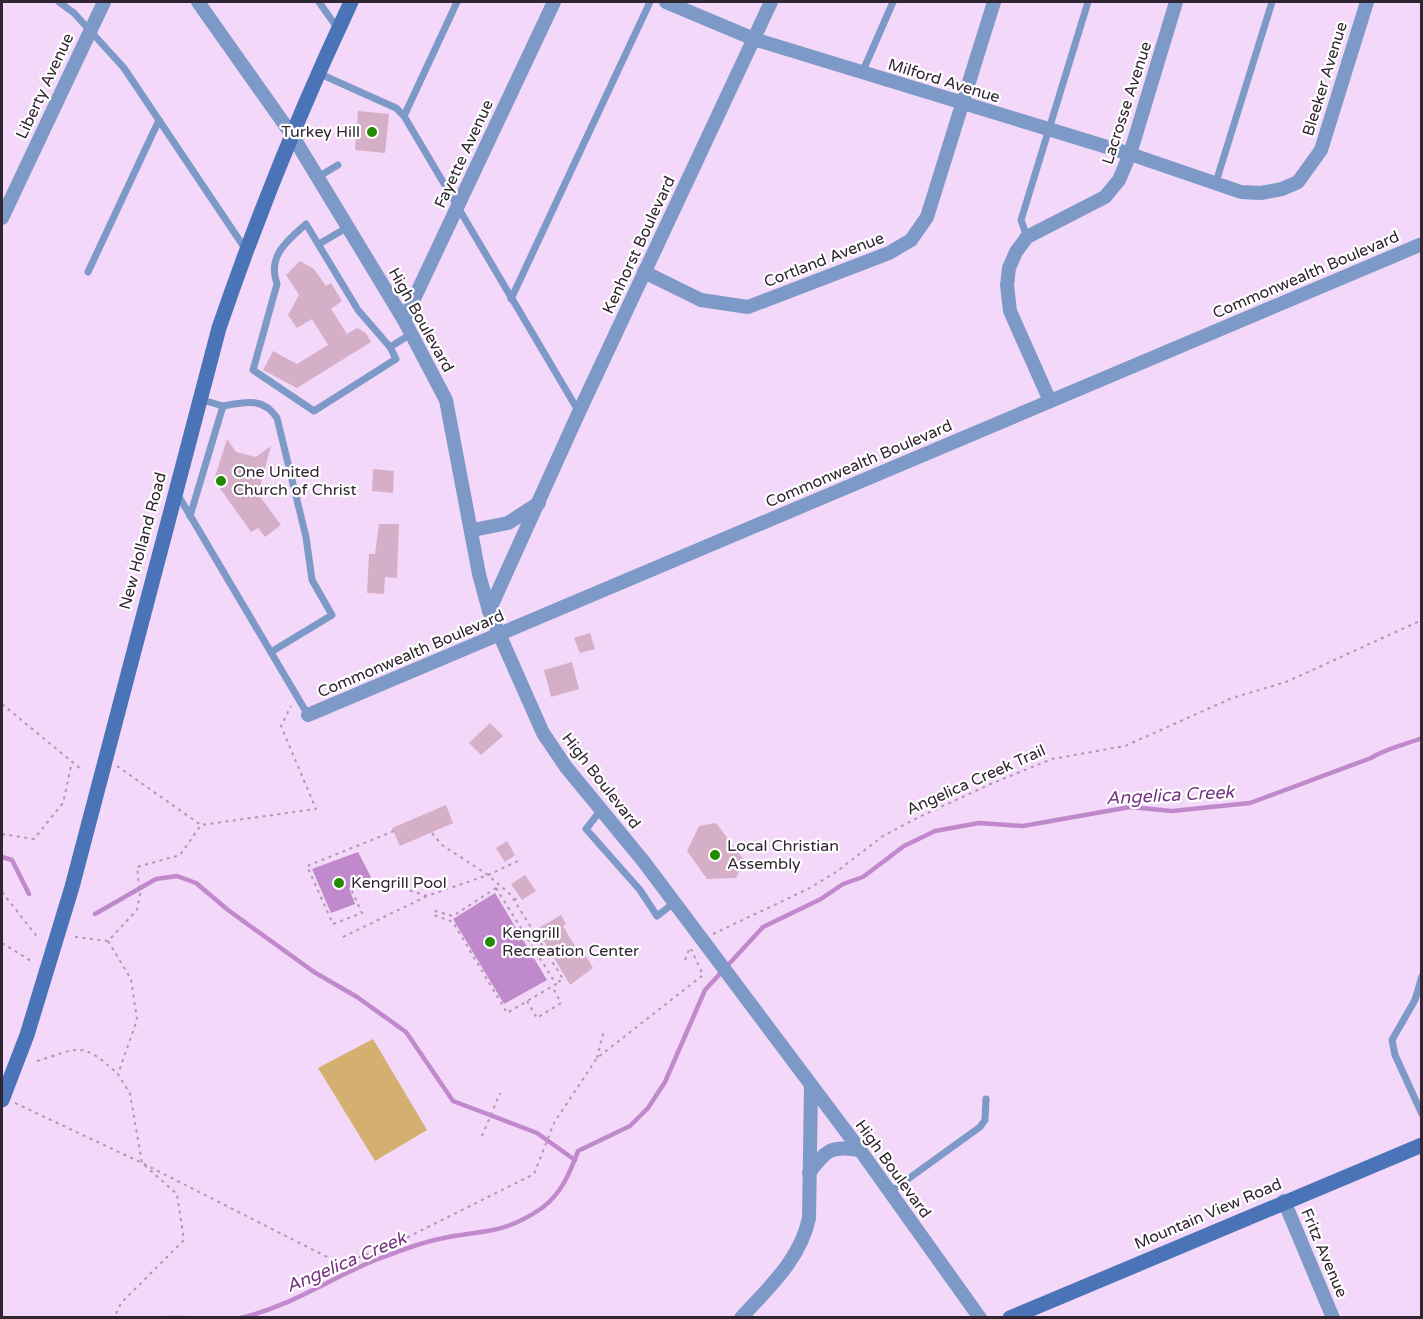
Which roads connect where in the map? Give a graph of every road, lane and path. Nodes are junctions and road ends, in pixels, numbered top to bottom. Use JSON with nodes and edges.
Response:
{"nodes":[{"id":1,"x":59,"y":2,"type":"edge"},
{"id":2,"x":104,"y":2,"type":"edge"},
{"id":3,"x":198,"y":2,"type":"edge"},
{"id":4,"x":319,"y":2,"type":"edge"},
{"id":5,"x":351,"y":2,"type":"edge"},
{"id":6,"x":457,"y":2,"type":"edge"},
{"id":7,"x":554,"y":2,"type":"edge"},
{"id":8,"x":650,"y":2,"type":"edge"},
{"id":9,"x":666,"y":2,"type":"edge"},
{"id":10,"x":771,"y":2,"type":"edge"},
{"id":11,"x":893,"y":2,"type":"edge"},
{"id":12,"x":994,"y":2,"type":"edge"},
{"id":13,"x":1088,"y":2,"type":"edge"},
{"id":14,"x":1176,"y":2,"type":"edge"},
{"id":15,"x":1272,"y":2,"type":"edge"},
{"id":16,"x":1367,"y":2,"type":"edge"},
{"id":17,"x":338,"y":29,"type":"junction"},
{"id":18,"x":90,"y":30,"type":"junction"},
{"id":19,"x":754,"y":39,"type":"junction"},
{"id":20,"x":317,"y":72,"type":"junction"},
{"id":21,"x":862,"y":73,"type":"junction"},
{"id":22,"x":962,"y":104,"type":"junction"},
{"id":23,"x":404,"y":116,"type":"junction"},
{"id":24,"x":159,"y":120,"type":"junction"},
{"id":25,"x":1048,"y":130,"type":"junction"},
{"id":26,"x":292,"y":135,"type":"junction"},
{"id":27,"x":1130,"y":154,"type":"junction"},
{"id":28,"x":338,"y":165,"type":"dead end"},
{"id":29,"x":318,"y":177,"type":"junction"},
{"id":30,"x":1216,"y":182,"type":"junction"},
{"id":31,"x":456,"y":208,"type":"junction"},
{"id":32,"x":2,"y":218,"type":"edge"},
{"id":33,"x":348,"y":227,"type":"junction"},
{"id":34,"x":1027,"y":237,"type":"junction"},
{"id":35,"x":319,"y":244,"type":"junction"},
{"id":36,"x":1422,"y":244,"type":"edge"},
{"id":37,"x":246,"y":251,"type":"junction"},
{"id":38,"x":88,"y":272,"type":"dead end"},
{"id":39,"x":644,"y":272,"type":"junction"},
{"id":40,"x":511,"y":299,"type":"junction"},
{"id":41,"x":404,"y":320,"type":"junction"},
{"id":42,"x":411,"y":334,"type":"junction"},
{"id":43,"x":390,"y":347,"type":"junction"},
{"id":44,"x":199,"y":399,"type":"junction"},
{"id":45,"x":1050,"y":401,"type":"junction"},
{"id":46,"x":222,"y":406,"type":"junction"},
{"id":47,"x":579,"y":412,"type":"junction"},
{"id":48,"x":176,"y":491,"type":"junction"},
{"id":49,"x":539,"y":503,"type":"junction"},
{"id":50,"x":190,"y":516,"type":"junction"},
{"id":51,"x":473,"y":530,"type":"junction"},
{"id":52,"x":489,"y":611,"type":"junction"},
{"id":53,"x":1422,"y":620,"type":"edge"},
{"id":54,"x":499,"y":634,"type":"junction"},
{"id":55,"x":271,"y":652,"type":"junction"},
{"id":56,"x":296,"y":695,"type":"junction"},
{"id":57,"x":2,"y":704,"type":"edge"},
{"id":58,"x":308,"y":715,"type":"joint"},
{"id":59,"x":72,"y":762,"type":"junction"},
{"id":60,"x":117,"y":766,"type":"dead end"},
{"id":61,"x":82,"y":770,"type":"dead end"},
{"id":62,"x":601,"y":810,"type":"junction"},
{"id":63,"x":201,"y":825,"type":"junction"},
{"id":64,"x":394,"y":831,"type":"dead end"},
{"id":65,"x":432,"y":833,"type":"dead end"},
{"id":66,"x":2,"y":834,"type":"edge"},
{"id":67,"x":518,"y":861,"type":"dead end"},
{"id":68,"x":488,"y":875,"type":"junction"},
{"id":69,"x":500,"y":886,"type":"junction"},
{"id":70,"x":496,"y":888,"type":"junction"},
{"id":71,"x":2,"y":892,"type":"edge"},
{"id":72,"x":427,"y":896,"type":"junction"},
{"id":73,"x":520,"y":896,"type":"dead end"},
{"id":74,"x":514,"y":900,"type":"junction"},
{"id":75,"x":674,"y":903,"type":"junction"},
{"id":76,"x":75,"y":937,"type":"dead end"},
{"id":77,"x":38,"y":938,"type":"dead end"},
{"id":78,"x":343,"y":938,"type":"dead end"},
{"id":79,"x":108,"y":941,"type":"junction"},
{"id":80,"x":2,"y":943,"type":"edge"},
{"id":81,"x":700,"y":945,"type":"junction"},
{"id":82,"x":686,"y":960,"type":"dead end"},
{"id":83,"x":31,"y":961,"type":"dead end"},
{"id":84,"x":1422,"y":976,"type":"edge"},
{"id":85,"x":556,"y":984,"type":"junction"},
{"id":86,"x":552,"y":986,"type":"junction"},
{"id":87,"x":527,"y":1001,"type":"junction"},
{"id":88,"x":604,"y":1030,"type":"dead end"},
{"id":89,"x":597,"y":1058,"type":"junction"},
{"id":90,"x":37,"y":1060,"type":"dead end"},
{"id":91,"x":118,"y":1074,"type":"junction"},
{"id":92,"x":811,"y":1086,"type":"junction"},
{"id":93,"x":500,"y":1093,"type":"dead end"},
{"id":94,"x":2,"y":1099,"type":"edge"},
{"id":95,"x":986,"y":1099,"type":"dead end"},
{"id":96,"x":1422,"y":1114,"type":"edge"},
{"id":97,"x":482,"y":1136,"type":"dead end"},
{"id":98,"x":1422,"y":1144,"type":"edge"},
{"id":99,"x":860,"y":1150,"type":"junction"},
{"id":100,"x":142,"y":1163,"type":"junction"},
{"id":101,"x":809,"y":1173,"type":"junction"},
{"id":102,"x":890,"y":1192,"type":"junction"},
{"id":103,"x":1284,"y":1201,"type":"junction"},
{"id":104,"x":114,"y":1317,"type":"edge"},
{"id":105,"x":741,"y":1317,"type":"edge"},
{"id":106,"x":980,"y":1317,"type":"edge"},
{"id":107,"x":1010,"y":1317,"type":"edge"},
{"id":108,"x":1333,"y":1317,"type":"edge"}],
"edges":[{"from":1,"to":18,"type":"lane"},
{"from":2,"to":18,"type":"street","name":"Liberty Avenue"},
{"from":3,"to":26,"type":"street","name":"High Boulevard"},
{"from":4,"to":17,"type":"lane"},
{"from":5,"to":17,"type":"main road","name":"New Holland Road"},
{"from":6,"to":23,"type":"lane"},
{"from":7,"to":31,"type":"street","name":"Fayette Avenue"},
{"from":8,"to":40,"type":"lane"},
{"from":9,"to":19,"type":"street","name":"Milford Avenue"},
{"from":10,"to":19,"type":"street","name":"Kenhorst Boulevard"},
{"from":11,"to":21,"type":"lane"},
{"from":12,"to":22,"type":"street","name":"Cortland Avenue"},
{"from":13,"to":25,"type":"lane"},
{"from":14,"to":27,"type":"street","name":"Lacrosse Avenue"},
{"from":15,"to":30,"type":"lane"},
{"from":16,"to":30,"type":"street","name":"Bleeker Avenue"},
{"from":17,"to":20,"type":"main road","name":"New Holland Road"},
{"from":18,"to":24,"type":"lane"},
{"from":18,"to":32,"type":"street","name":"Liberty Avenue"},
{"from":19,"to":21,"type":"street","name":"Milford Avenue"},
{"from":19,"to":39,"type":"street","name":"Kenhorst Boulevard"},
{"from":20,"to":23,"type":"lane"},
{"from":20,"to":26,"type":"main road","name":"New Holland Road"},
{"from":21,"to":22,"type":"street","name":"Milford Avenue"},
{"from":22,"to":25,"type":"street","name":"Milford Avenue"},
{"from":22,"to":39,"type":"street","name":"Cortland Avenue"},
{"from":23,"to":31,"type":"lane"},
{"from":24,"to":37,"type":"lane"},
{"from":24,"to":38,"type":"lane"},
{"from":25,"to":27,"type":"street","name":"Milford Avenue"},
{"from":25,"to":34,"type":"lane"},
{"from":26,"to":29,"type":"street","name":"High Boulevard"},
{"from":26,"to":37,"type":"main road","name":"New Holland Road"},
{"from":27,"to":30,"type":"street","name":"Milford Avenue"},
{"from":27,"to":34,"type":"street","name":"Lacrosse Avenue"},
{"from":28,"to":29,"type":"lane"},
{"from":29,"to":33,"type":"street","name":"High Boulevard"},
{"from":31,"to":40,"type":"lane"},
{"from":31,"to":41,"type":"street","name":"Fayette Avenue"},
{"from":33,"to":35,"type":"lane"},
{"from":33,"to":41,"type":"street","name":"High Boulevard"},
{"from":34,"to":45,"type":"street"},
{"from":35,"to":43,"type":"lane"},
{"from":35,"to":43,"type":"lane"},
{"from":36,"to":45,"type":"street","name":"Commonwealth Boulevard"},
{"from":37,"to":44,"type":"main road","name":"New Holland Road"},
{"from":39,"to":47,"type":"street","name":"Kenhorst Boulevard"},
{"from":40,"to":47,"type":"lane"},
{"from":41,"to":42,"type":"street","name":"High Boulevard"},
{"from":42,"to":43,"type":"lane"},
{"from":42,"to":51,"type":"street","name":"High Boulevard"},
{"from":44,"to":46,"type":"lane"},
{"from":44,"to":48,"type":"main road","name":"New Holland Road"},
{"from":45,"to":54,"type":"street","name":"Commonwealth Boulevard"},
{"from":46,"to":50,"type":"lane"},
{"from":46,"to":55,"type":"lane"},
{"from":47,"to":49,"type":"street","name":"Kenhorst Boulevard"},
{"from":48,"to":50,"type":"lane"},
{"from":48,"to":94,"type":"main road","name":"New Holland Road"},
{"from":49,"to":51,"type":"street"},
{"from":49,"to":52,"type":"street","name":"Kenhorst Boulevard"},
{"from":50,"to":55,"type":"lane"},
{"from":51,"to":52,"type":"street","name":"High Boulevard"},
{"from":52,"to":54,"type":"street","name":"High Boulevard"},
{"from":53,"to":81,"type":"path","name":"Angelica Creek Trail"},
{"from":54,"to":58,"type":"street","name":"Commonwealth Boulevard"},
{"from":54,"to":62,"type":"street","name":"High Boulevard"},
{"from":55,"to":56,"type":"lane"},
{"from":56,"to":58,"type":"lane"},
{"from":56,"to":63,"type":"path"},
{"from":57,"to":59,"type":"path"},
{"from":59,"to":61,"type":"path"},
{"from":59,"to":66,"type":"path"},
{"from":60,"to":63,"type":"path"},
{"from":62,"to":75,"type":"street","name":"High Boulevard"},
{"from":62,"to":75,"type":"lane"},
{"from":63,"to":79,"type":"path"},
{"from":64,"to":72,"type":"path"},
{"from":65,"to":68,"type":"path"},
{"from":67,"to":68,"type":"path"},
{"from":68,"to":69,"type":"path"},
{"from":68,"to":72,"type":"path"},
{"from":69,"to":70,"type":"path"},
{"from":69,"to":74,"type":"path"},
{"from":70,"to":85,"type":"path"},
{"from":70,"to":87,"type":"path"},
{"from":71,"to":77,"type":"path"},
{"from":72,"to":78,"type":"path"},
{"from":73,"to":74,"type":"path"},
{"from":74,"to":85,"type":"path"},
{"from":75,"to":81,"type":"street","name":"High Boulevard"},
{"from":76,"to":79,"type":"path"},
{"from":79,"to":91,"type":"path"},
{"from":80,"to":83,"type":"path"},
{"from":81,"to":82,"type":"path"},
{"from":81,"to":89,"type":"path"},
{"from":81,"to":92,"type":"street","name":"High Boulevard"},
{"from":84,"to":96,"type":"lane"},
{"from":85,"to":86,"type":"path"},
{"from":86,"to":87,"type":"path"},
{"from":86,"to":87,"type":"path"},
{"from":88,"to":89,"type":"path"},
{"from":89,"to":100,"type":"path"},
{"from":90,"to":91,"type":"path"},
{"from":91,"to":100,"type":"path"},
{"from":92,"to":99,"type":"street","name":"High Boulevard"},
{"from":92,"to":101,"type":"street"},
{"from":93,"to":97,"type":"path"},
{"from":94,"to":100,"type":"path"},
{"from":95,"to":102,"type":"lane"},
{"from":98,"to":103,"type":"main road","name":"Mountain View Road"},
{"from":99,"to":101,"type":"street"},
{"from":99,"to":102,"type":"street","name":"High Boulevard"},
{"from":100,"to":104,"type":"path"},
{"from":101,"to":105,"type":"street"},
{"from":102,"to":106,"type":"street","name":"High Boulevard"},
{"from":103,"to":107,"type":"main road","name":"Mountain View Road"},
{"from":103,"to":108,"type":"street","name":"Fritz Avenue"}]}
